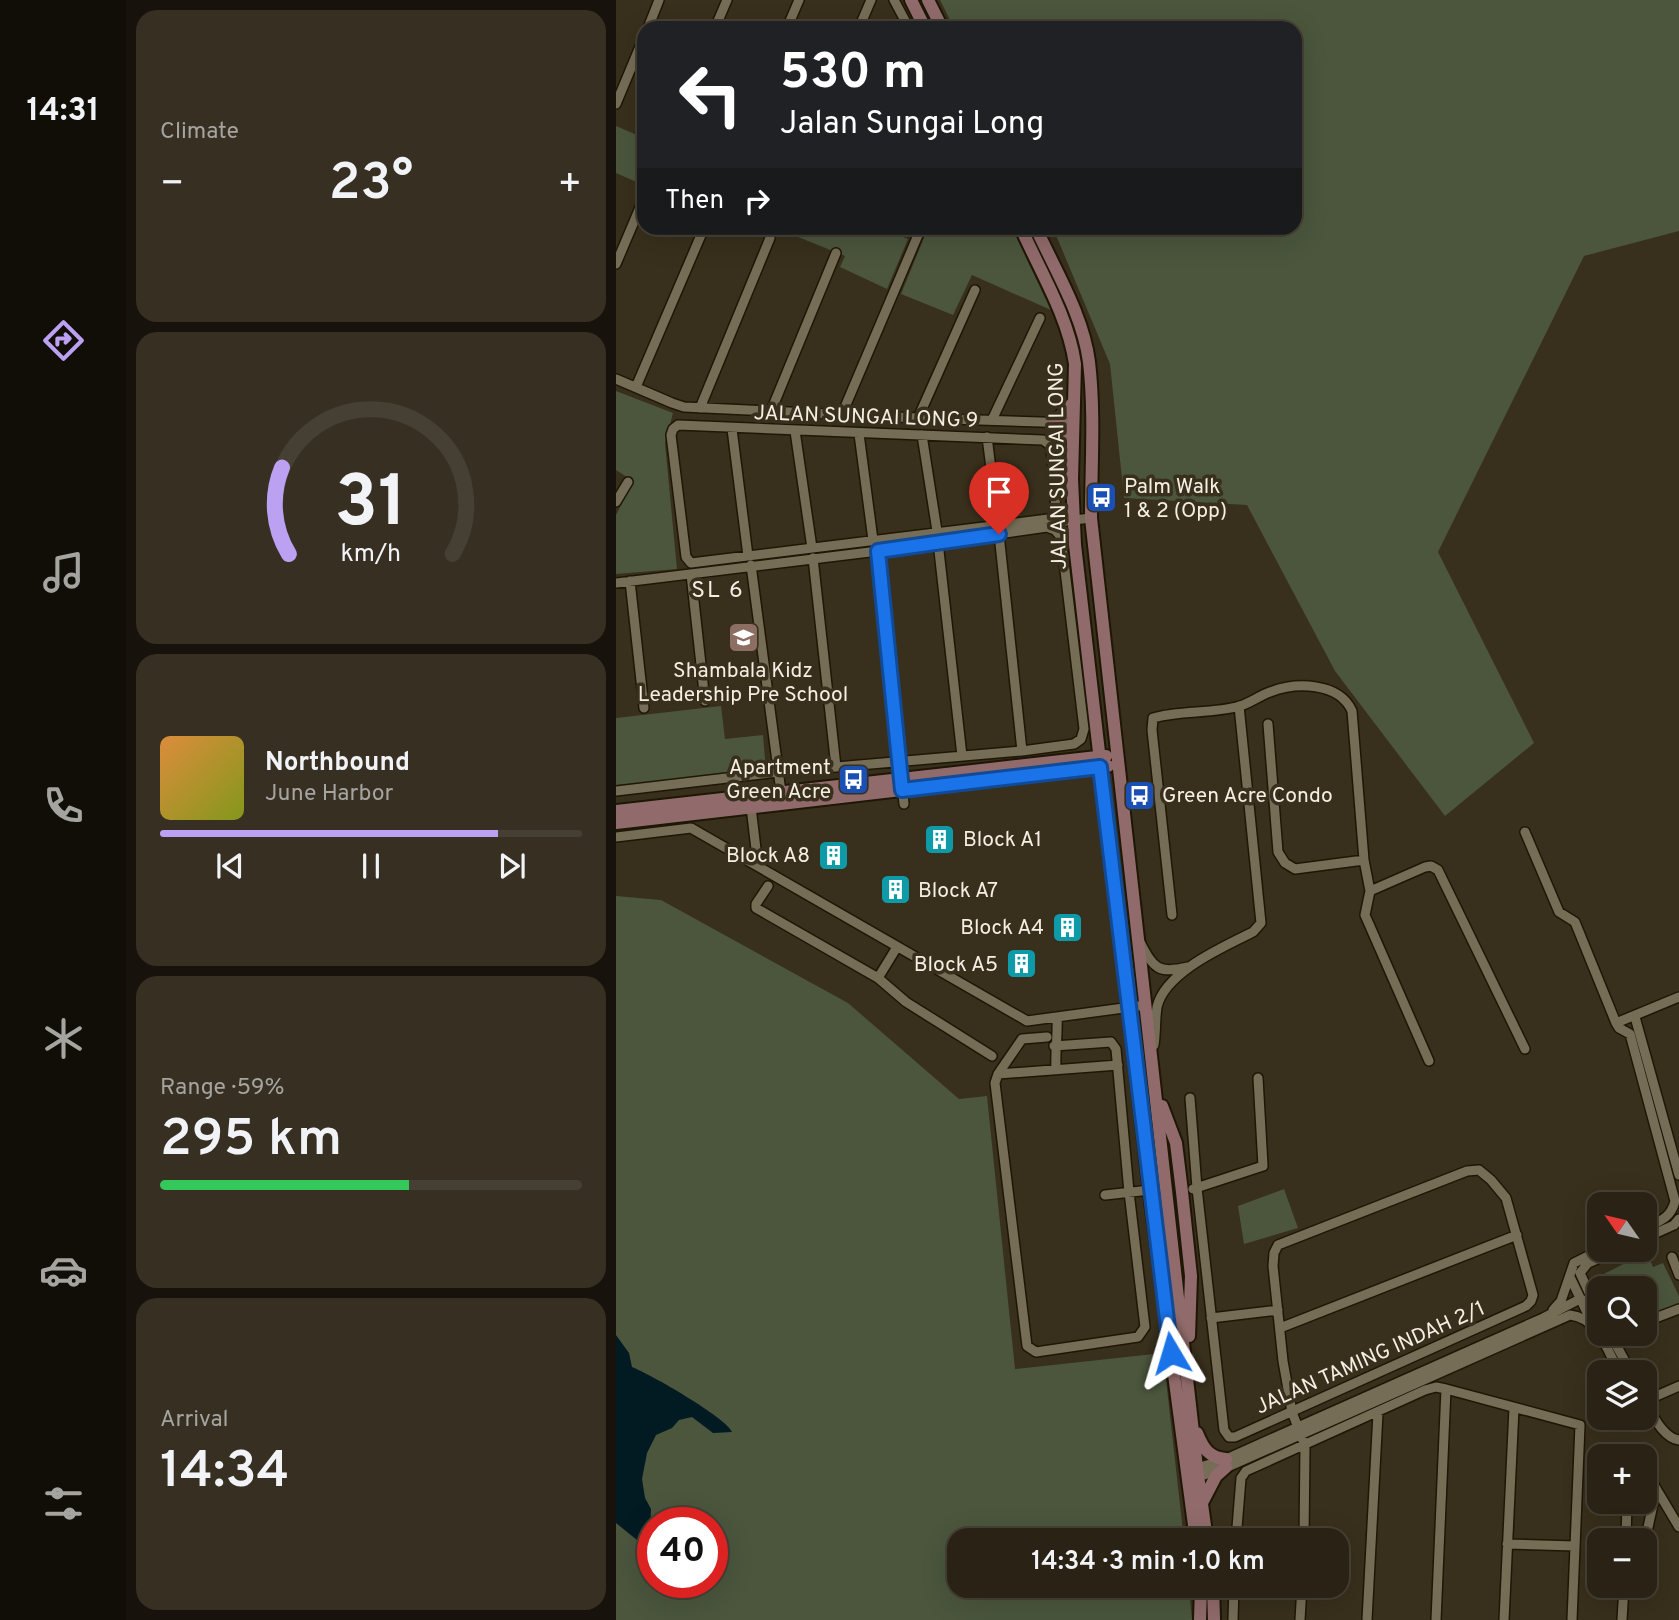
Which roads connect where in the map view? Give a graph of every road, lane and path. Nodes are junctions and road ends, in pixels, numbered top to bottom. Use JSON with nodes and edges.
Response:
{"nodes":[{"id":1,"x":659,"y":0,"type":"edge"},
{"id":2,"x":727,"y":0,"type":"edge"},
{"id":3,"x":799,"y":0,"type":"edge"},
{"id":4,"x":871,"y":0,"type":"edge"},
{"id":5,"x":894,"y":0,"type":"edge"},
{"id":6,"x":911,"y":0,"type":"edge"},
{"id":7,"x":928,"y":0,"type":"edge"},
{"id":8,"x":651,"y":21,"type":"edge"},
{"id":9,"x":718,"y":21,"type":"edge"},
{"id":10,"x":790,"y":21,"type":"edge"},
{"id":11,"x":862,"y":21,"type":"edge"},
{"id":12,"x":905,"y":21,"type":"edge"},
{"id":13,"x":922,"y":21,"type":"edge"},
{"id":14,"x":938,"y":21,"type":"edge"},
{"id":15,"x":637,"y":54,"type":"edge"},
{"id":16,"x":616,"y":104,"type":"edge"},
{"id":17,"x":637,"y":214,"type":"edge"},
{"id":18,"x":701,"y":235,"type":"edge"},
{"id":19,"x":918,"y":235,"type":"edge"},
{"id":20,"x":1024,"y":235,"type":"edge"},
{"id":21,"x":1039,"y":235,"type":"edge"},
{"id":22,"x":770,"y":239,"type":"dead end"},
{"id":23,"x":836,"y":253,"type":"dead end"},
{"id":24,"x":616,"y":264,"type":"edge"},
{"id":25,"x":975,"y":290,"type":"dead end"},
{"id":26,"x":1040,"y":318,"type":"dead end"},
{"id":27,"x":616,"y":379,"type":"edge"},
{"id":28,"x":636,"y":387,"type":"junction"},
{"id":29,"x":1091,"y":402,"type":"junction"},
{"id":30,"x":1073,"y":403,"type":"junction"},
{"id":31,"x":700,"y":408,"type":"junction"},
{"id":32,"x":771,"y":411,"type":"junction"},
{"id":33,"x":842,"y":414,"type":"junction"},
{"id":34,"x":918,"y":418,"type":"junction"},
{"id":35,"x":992,"y":420,"type":"junction"},
{"id":36,"x":1055,"y":422,"type":"junction"},
{"id":37,"x":1073,"y":423,"type":"junction"},
{"id":38,"x":732,"y":429,"type":"junction"},
{"id":39,"x":795,"y":431,"type":"junction"},
{"id":40,"x":859,"y":434,"type":"junction"},
{"id":41,"x":922,"y":435,"type":"junction"},
{"id":42,"x":987,"y":437,"type":"junction"},
{"id":43,"x":1073,"y":438,"type":"junction"},
{"id":44,"x":1092,"y":443,"type":"junction"},
{"id":45,"x":628,"y":482,"type":"dead end"},
{"id":46,"x":616,"y":502,"type":"edge"},
{"id":47,"x":1056,"y":517,"type":"junction"},
{"id":48,"x":1091,"y":518,"type":"junction"},
{"id":49,"x":1073,"y":520,"type":"junction"},
{"id":50,"x":998,"y":523,"type":"junction"},
{"id":51,"x":937,"y":531,"type":"junction"},
{"id":52,"x":999,"y":534,"type":"junction"},
{"id":53,"x":873,"y":540,"type":"junction"},
{"id":54,"x":938,"y":542,"type":"junction"},
{"id":55,"x":878,"y":551,"type":"junction"},
{"id":56,"x":813,"y":553,"type":"junction"},
{"id":57,"x":749,"y":561,"type":"junction"},
{"id":58,"x":691,"y":574,"type":"junction"},
{"id":59,"x":630,"y":581,"type":"junction"},
{"id":60,"x":616,"y":583,"type":"edge"},
{"id":61,"x":1111,"y":698,"type":"junction"},
{"id":62,"x":705,"y":701,"type":"dead end"},
{"id":63,"x":1094,"y":701,"type":"junction"},
{"id":64,"x":1239,"y":706,"type":"junction"},
{"id":65,"x":645,"y":708,"type":"dead end"},
{"id":66,"x":1268,"y":724,"type":"dead end"},
{"id":67,"x":1023,"y":751,"type":"junction"},
{"id":68,"x":962,"y":756,"type":"junction"},
{"id":69,"x":1118,"y":760,"type":"junction"},
{"id":70,"x":900,"y":762,"type":"junction"},
{"id":71,"x":1100,"y":762,"type":"junction"},
{"id":72,"x":836,"y":767,"type":"junction"},
{"id":73,"x":778,"y":772,"type":"junction"},
{"id":74,"x":901,"y":784,"type":"junction"},
{"id":75,"x":616,"y":792,"type":"edge"},
{"id":76,"x":780,"y":792,"type":"junction"},
{"id":77,"x":904,"y":804,"type":"dead end"},
{"id":78,"x":751,"y":807,"type":"junction"},
{"id":79,"x":616,"y":811,"type":"edge"},
{"id":80,"x":616,"y":823,"type":"edge"},
{"id":81,"x":1525,"y":832,"type":"dead end"},
{"id":82,"x":616,"y":838,"type":"edge"},
{"id":83,"x":1364,"y":860,"type":"junction"},
{"id":84,"x":758,"y":866,"type":"junction"},
{"id":85,"x":768,"y":886,"type":"dead end"},
{"id":86,"x":1370,"y":891,"type":"junction"},
{"id":87,"x":1172,"y":915,"type":"dead end"},
{"id":88,"x":1138,"y":938,"type":"junction"},
{"id":89,"x":897,"y":947,"type":"junction"},
{"id":90,"x":1189,"y":967,"type":"junction"},
{"id":91,"x":878,"y":978,"type":"junction"},
{"id":92,"x":1679,"y":997,"type":"edge"},
{"id":93,"x":1146,"y":1005,"type":"junction"},
{"id":94,"x":1129,"y":1007,"type":"junction"},
{"id":95,"x":1057,"y":1017,"type":"junction"},
{"id":96,"x":1635,"y":1017,"type":"junction"},
{"id":97,"x":1046,"y":1018,"type":"junction"},
{"id":98,"x":1616,"y":1023,"type":"junction"},
{"id":99,"x":1046,"y":1037,"type":"junction"},
{"id":100,"x":1054,"y":1046,"type":"junction"},
{"id":101,"x":1524,"y":1049,"type":"dead end"},
{"id":102,"x":992,"y":1056,"type":"dead end"},
{"id":103,"x":1152,"y":1058,"type":"junction"},
{"id":104,"x":1429,"y":1061,"type":"dead end"},
{"id":105,"x":1118,"y":1065,"type":"junction"},
{"id":106,"x":1056,"y":1069,"type":"junction"},
{"id":107,"x":998,"y":1074,"type":"junction"},
{"id":108,"x":1258,"y":1078,"type":"dead end"},
{"id":109,"x":1155,"y":1087,"type":"junction"},
{"id":110,"x":1190,"y":1098,"type":"dead end"},
{"id":111,"x":1679,"y":1175,"type":"edge"},
{"id":112,"x":1197,"y":1188,"type":"junction"},
{"id":113,"x":1129,"y":1192,"type":"junction"},
{"id":114,"x":1182,"y":1192,"type":"junction"},
{"id":115,"x":1105,"y":1195,"type":"dead end"},
{"id":116,"x":1150,"y":1195,"type":"junction"},
{"id":117,"x":1131,"y":1203,"type":"junction"},
{"id":118,"x":1679,"y":1219,"type":"edge"},
{"id":119,"x":1657,"y":1222,"type":"edge"},
{"id":120,"x":1657,"y":1233,"type":"edge"},
{"id":121,"x":1517,"y":1235,"type":"junction"},
{"id":122,"x":1587,"y":1256,"type":"edge"},
{"id":123,"x":1672,"y":1257,"type":"dead end"},
{"id":124,"x":1592,"y":1262,"type":"edge"},
{"id":125,"x":1679,"y":1275,"type":"edge"},
{"id":126,"x":1570,"y":1277,"type":"junction"},
{"id":127,"x":1586,"y":1301,"type":"junction"},
{"id":128,"x":1587,"y":1304,"type":"edge"},
{"id":129,"x":1679,"y":1309,"type":"edge"},
{"id":130,"x":1278,"y":1310,"type":"junction"},
{"id":131,"x":1570,"y":1315,"type":"junction"},
{"id":132,"x":1657,"y":1317,"type":"edge"},
{"id":133,"x":1211,"y":1318,"type":"junction"},
{"id":134,"x":1543,"y":1318,"type":"junction"},
{"id":135,"x":1587,"y":1321,"type":"edge"},
{"id":136,"x":1280,"y":1328,"type":"junction"},
{"id":137,"x":1188,"y":1382,"type":"junction"},
{"id":138,"x":1679,"y":1385,"type":"edge"},
{"id":139,"x":1446,"y":1389,"type":"junction"},
{"id":140,"x":1657,"y":1395,"type":"edge"},
{"id":141,"x":1514,"y":1408,"type":"junction"},
{"id":142,"x":1292,"y":1412,"type":"junction"},
{"id":143,"x":1378,"y":1413,"type":"junction"},
{"id":144,"x":1657,"y":1419,"type":"edge"},
{"id":145,"x":1193,"y":1420,"type":"junction"},
{"id":146,"x":1299,"y":1431,"type":"junction"},
{"id":147,"x":1679,"y":1440,"type":"edge"},
{"id":148,"x":1305,"y":1446,"type":"junction"},
{"id":149,"x":1226,"y":1463,"type":"junction"},
{"id":150,"x":1193,"y":1475,"type":"junction"},
{"id":151,"x":1657,"y":1493,"type":"edge"},
{"id":152,"x":1202,"y":1504,"type":"junction"},
{"id":153,"x":1679,"y":1527,"type":"edge"},
{"id":154,"x":1200,"y":1528,"type":"edge"},
{"id":155,"x":1201,"y":1528,"type":"edge"},
{"id":156,"x":1237,"y":1528,"type":"edge"},
{"id":157,"x":1304,"y":1528,"type":"edge"},
{"id":158,"x":1507,"y":1544,"type":"junction"},
{"id":159,"x":1575,"y":1546,"type":"junction"},
{"id":160,"x":1201,"y":1598,"type":"edge"},
{"id":161,"x":1213,"y":1598,"type":"edge"},
{"id":162,"x":1234,"y":1598,"type":"edge"},
{"id":163,"x":1301,"y":1598,"type":"edge"},
{"id":164,"x":1623,"y":1598,"type":"edge"},
{"id":165,"x":1200,"y":1620,"type":"edge"},
{"id":166,"x":1214,"y":1620,"type":"edge"},
{"id":167,"x":1233,"y":1620,"type":"edge"},
{"id":168,"x":1300,"y":1620,"type":"edge"},
{"id":169,"x":1367,"y":1620,"type":"edge"},
{"id":170,"x":1436,"y":1620,"type":"edge"},
{"id":171,"x":1504,"y":1620,"type":"edge"},
{"id":172,"x":1572,"y":1620,"type":"edge"},
{"id":173,"x":1622,"y":1620,"type":"edge"}],
"edges":[{"from":1,"to":8,"type":"street"},
{"from":2,"to":9,"type":"street"},
{"from":3,"to":10,"type":"street"},
{"from":4,"to":11,"type":"street"},
{"from":5,"to":12,"type":"street"},
{"from":6,"to":13,"type":"street"},
{"from":7,"to":14,"type":"street"},
{"from":15,"to":16,"type":"street"},
{"from":17,"to":24,"type":"street"},
{"from":18,"to":28,"type":"street"},
{"from":19,"to":33,"type":"street"},
{"from":20,"to":30,"type":"street","name":"JALAN SUNGAI LONG"},
{"from":21,"to":29,"type":"street","name":"JALAN SUNGAI LONG"},
{"from":22,"to":31,"type":"street"},
{"from":23,"to":32,"type":"street"},
{"from":25,"to":34,"type":"street"},
{"from":26,"to":35,"type":"street"},
{"from":27,"to":28,"type":"street"},
{"from":28,"to":31,"type":"street"},
{"from":29,"to":37,"type":"street"},
{"from":29,"to":44,"type":"street","name":"JALAN SUNGAI LONG"},
{"from":30,"to":36,"type":"street"},
{"from":30,"to":37,"type":"street","name":"JALAN SUNGAI LONG"},
{"from":31,"to":32,"type":"street"},
{"from":32,"to":33,"type":"street"},
{"from":33,"to":34,"type":"street"},
{"from":34,"to":35,"type":"street"},
{"from":35,"to":36,"type":"street"},
{"from":36,"to":37,"type":"street"},
{"from":36,"to":43,"type":"street"},
{"from":37,"to":43,"type":"street","name":"JALAN SUNGAI LONG"},
{"from":37,"to":44,"type":"street"},
{"from":38,"to":39,"type":"street","name":"JALAN SUNGAI LONG 9"},
{"from":38,"to":57,"type":"street"},
{"from":38,"to":57,"type":"street","name":"JALAN SUNGAI LONG 9"},
{"from":39,"to":40,"type":"street","name":"JALAN SUNGAI LONG 9"},
{"from":39,"to":56,"type":"street"},
{"from":40,"to":41,"type":"street","name":"JALAN SUNGAI LONG 9"},
{"from":40,"to":53,"type":"street"},
{"from":41,"to":42,"type":"street","name":"JALAN SUNGAI LONG 9"},
{"from":41,"to":51,"type":"street"},
{"from":42,"to":47,"type":"street","name":"JALAN SUNGAI LONG 9"},
{"from":42,"to":50,"type":"street"},
{"from":43,"to":49,"type":"street","name":"JALAN SUNGAI LONG"},
{"from":44,"to":48,"type":"street","name":"JALAN SUNGAI LONG"},
{"from":45,"to":46,"type":"street"},
{"from":47,"to":49,"type":"street"},
{"from":47,"to":50,"type":"street"},
{"from":48,"to":49,"type":"street"},
{"from":48,"to":61,"type":"street","name":"JALAN SUNGAI LONG"},
{"from":49,"to":63,"type":"street","name":"JALAN SUNGAI LONG"},
{"from":50,"to":51,"type":"street"},
{"from":51,"to":53,"type":"street"},
{"from":52,"to":54,"type":"street"},
{"from":52,"to":67,"type":"street"},
{"from":52,"to":67,"type":"street"},
{"from":53,"to":56,"type":"street"},
{"from":54,"to":55,"type":"street"},
{"from":54,"to":68,"type":"street"},
{"from":55,"to":56,"type":"street"},
{"from":55,"to":70,"type":"street"},
{"from":56,"to":57,"type":"street"},
{"from":56,"to":72,"type":"street"},
{"from":57,"to":58,"type":"street"},
{"from":57,"to":73,"type":"street"},
{"from":58,"to":59,"type":"street"},
{"from":58,"to":62,"type":"street"},
{"from":59,"to":60,"type":"street"},
{"from":59,"to":65,"type":"street"},
{"from":61,"to":63,"type":"street"},
{"from":61,"to":69,"type":"street","name":"JALAN SUNGAI LONG"},
{"from":63,"to":71,"type":"street","name":"JALAN SUNGAI LONG"},
{"from":64,"to":83,"type":"street"},
{"from":64,"to":87,"type":"street"},
{"from":64,"to":90,"type":"street"},
{"from":66,"to":83,"type":"street"},
{"from":67,"to":68,"type":"street"},
{"from":68,"to":70,"type":"street"},
{"from":69,"to":71,"type":"street"},
{"from":69,"to":88,"type":"street","name":"JALAN SUNGAI LONG"},
{"from":70,"to":72,"type":"street"},
{"from":70,"to":74,"type":"street"},
{"from":71,"to":74,"type":"street"},
{"from":71,"to":94,"type":"street","name":"JALAN SUNGAI LONG"},
{"from":72,"to":73,"type":"street"},
{"from":73,"to":75,"type":"street"},
{"from":73,"to":76,"type":"street"},
{"from":74,"to":76,"type":"street"},
{"from":74,"to":77,"type":"street"},
{"from":74,"to":78,"type":"street"},
{"from":76,"to":79,"type":"street"},
{"from":78,"to":80,"type":"street"},
{"from":78,"to":84,"type":"street"},
{"from":81,"to":98,"type":"street"},
{"from":82,"to":84,"type":"street"},
{"from":83,"to":86,"type":"street"},
{"from":84,"to":89,"type":"street"},
{"from":85,"to":91,"type":"street"},
{"from":86,"to":101,"type":"street"},
{"from":86,"to":104,"type":"street"},
{"from":88,"to":90,"type":"street"},
{"from":88,"to":93,"type":"street","name":"JALAN SUNGAI LONG"},
{"from":89,"to":91,"type":"street"},
{"from":89,"to":97,"type":"street"},
{"from":90,"to":103,"type":"street"},
{"from":91,"to":102,"type":"street"},
{"from":92,"to":96,"type":"street"},
{"from":93,"to":94,"type":"street"},
{"from":93,"to":103,"type":"street","name":"JALAN SUNGAI LONG"},
{"from":94,"to":95,"type":"street"},
{"from":94,"to":116,"type":"street","name":"JALAN SUNGAI LONG"},
{"from":95,"to":97,"type":"street"},
{"from":95,"to":100,"type":"street"},
{"from":96,"to":98,"type":"street"},
{"from":96,"to":111,"type":"street"},
{"from":97,"to":99,"type":"street"},
{"from":98,"to":119,"type":"street"},
{"from":99,"to":100,"type":"street"},
{"from":99,"to":107,"type":"street"},
{"from":100,"to":105,"type":"street"},
{"from":100,"to":106,"type":"street"},
{"from":103,"to":109,"type":"street","name":"JALAN SUNGAI LONG"},
{"from":105,"to":106,"type":"street"},
{"from":105,"to":113,"type":"street"},
{"from":106,"to":107,"type":"street"},
{"from":107,"to":117,"type":"street"},
{"from":108,"to":112,"type":"street"},
{"from":109,"to":114,"type":"street"},
{"from":109,"to":137,"type":"street","name":"JALAN SUNGAI LONG"},
{"from":110,"to":112,"type":"street"},
{"from":112,"to":114,"type":"street"},
{"from":112,"to":133,"type":"street"},
{"from":113,"to":115,"type":"street"},
{"from":113,"to":116,"type":"street"},
{"from":113,"to":117,"type":"street"},
{"from":114,"to":137,"type":"street"},
{"from":116,"to":117,"type":"street"},
{"from":116,"to":150,"type":"street","name":"JALAN SUNGAI LONG"},
{"from":118,"to":120,"type":"street"},
{"from":121,"to":130,"type":"street"},
{"from":121,"to":136,"type":"street"},
{"from":121,"to":142,"type":"street","name":"JALAN TAMING INDAH 2/1"},
{"from":122,"to":126,"type":"street"},
{"from":123,"to":125,"type":"street"},
{"from":124,"to":127,"type":"street"},
{"from":126,"to":127,"type":"street"},
{"from":126,"to":134,"type":"street"},
{"from":127,"to":128,"type":"street"},
{"from":127,"to":131,"type":"street"},
{"from":127,"to":134,"type":"street"},
{"from":129,"to":132,"type":"street"},
{"from":130,"to":133,"type":"street"},
{"from":130,"to":136,"type":"street"},
{"from":131,"to":135,"type":"street"},
{"from":131,"to":146,"type":"street"},
{"from":133,"to":142,"type":"street","name":"JALAN TAMING INDAH 2/1"},
{"from":134,"to":146,"type":"street"},
{"from":136,"to":142,"type":"street"},
{"from":137,"to":145,"type":"street","name":"JALAN SUNGAI LONG"},
{"from":138,"to":140,"type":"street"},
{"from":139,"to":141,"type":"street"},
{"from":139,"to":143,"type":"street"},
{"from":139,"to":170,"type":"street"},
{"from":141,"to":158,"type":"street"},
{"from":141,"to":159,"type":"street"},
{"from":142,"to":146,"type":"street"},
{"from":143,"to":148,"type":"street"},
{"from":143,"to":169,"type":"street"},
{"from":144,"to":147,"type":"street"},
{"from":145,"to":149,"type":"street"},
{"from":145,"to":150,"type":"street","name":"JALAN SUNGAI LONG"},
{"from":146,"to":148,"type":"street"},
{"from":146,"to":149,"type":"street"},
{"from":148,"to":156,"type":"street"},
{"from":148,"to":157,"type":"street"},
{"from":149,"to":150,"type":"street"},
{"from":149,"to":152,"type":"street"},
{"from":150,"to":152,"type":"street","name":"JALAN SUNGAI LONG"},
{"from":150,"to":154,"type":"street","name":"JALAN SUNGAI LONG"},
{"from":151,"to":153,"type":"street"},
{"from":152,"to":155,"type":"street","name":"JALAN SUNGAI LONG"},
{"from":158,"to":159,"type":"street"},
{"from":158,"to":171,"type":"street"},
{"from":159,"to":172,"type":"street"},
{"from":160,"to":165,"type":"street"},
{"from":161,"to":166,"type":"street"},
{"from":162,"to":167,"type":"street"},
{"from":163,"to":168,"type":"street"},
{"from":164,"to":173,"type":"street"}]}
